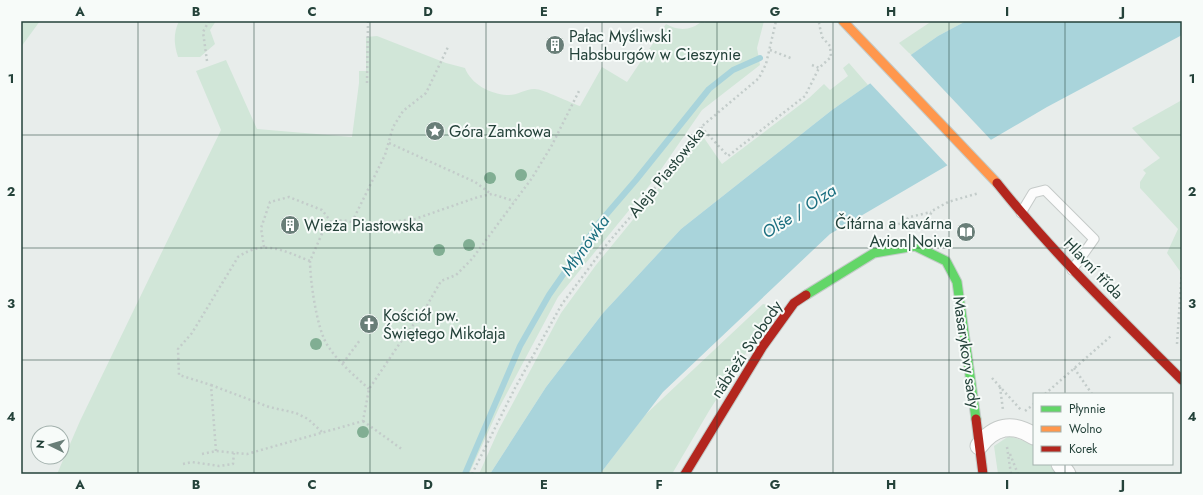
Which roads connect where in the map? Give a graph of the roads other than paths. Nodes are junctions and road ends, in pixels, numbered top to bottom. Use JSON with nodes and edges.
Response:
{"nodes":[{"id":1,"x":843,"y":21,"type":"edge"},
{"id":2,"x":1021,"y":213,"type":"junction"},
{"id":3,"x":946,"y":261,"type":"joint"},
{"id":4,"x":1072,"y":270,"type":"junction"},
{"id":5,"x":1182,"y":380,"type":"edge"},
{"id":6,"x":1033,"y":435,"type":"edge"},
{"id":7,"x":979,"y":446,"type":"junction"},
{"id":8,"x":1061,"y":465,"type":"edge"},
{"id":9,"x":685,"y":474,"type":"edge"},
{"id":10,"x":984,"y":474,"type":"edge"},
{"id":11,"x":1067,"y":474,"type":"edge"}],
"edges":[{"from":1,"to":2,"type":"street","name":"Hlavní třída"},
{"from":2,"to":4,"type":"street","name":"Hlavní třída"},
{"from":2,"to":4,"type":"lane"},
{"from":3,"to":7,"type":"street","name":"Masarykovy sady"},
{"from":3,"to":9,"type":"street","name":"nábřeží Svobody"},
{"from":4,"to":5,"type":"street","name":"Hlavní třída"},
{"from":6,"to":7,"type":"street"},
{"from":7,"to":10,"type":"street","name":"Masarykovy sady"},
{"from":8,"to":11,"type":"street"}]}
